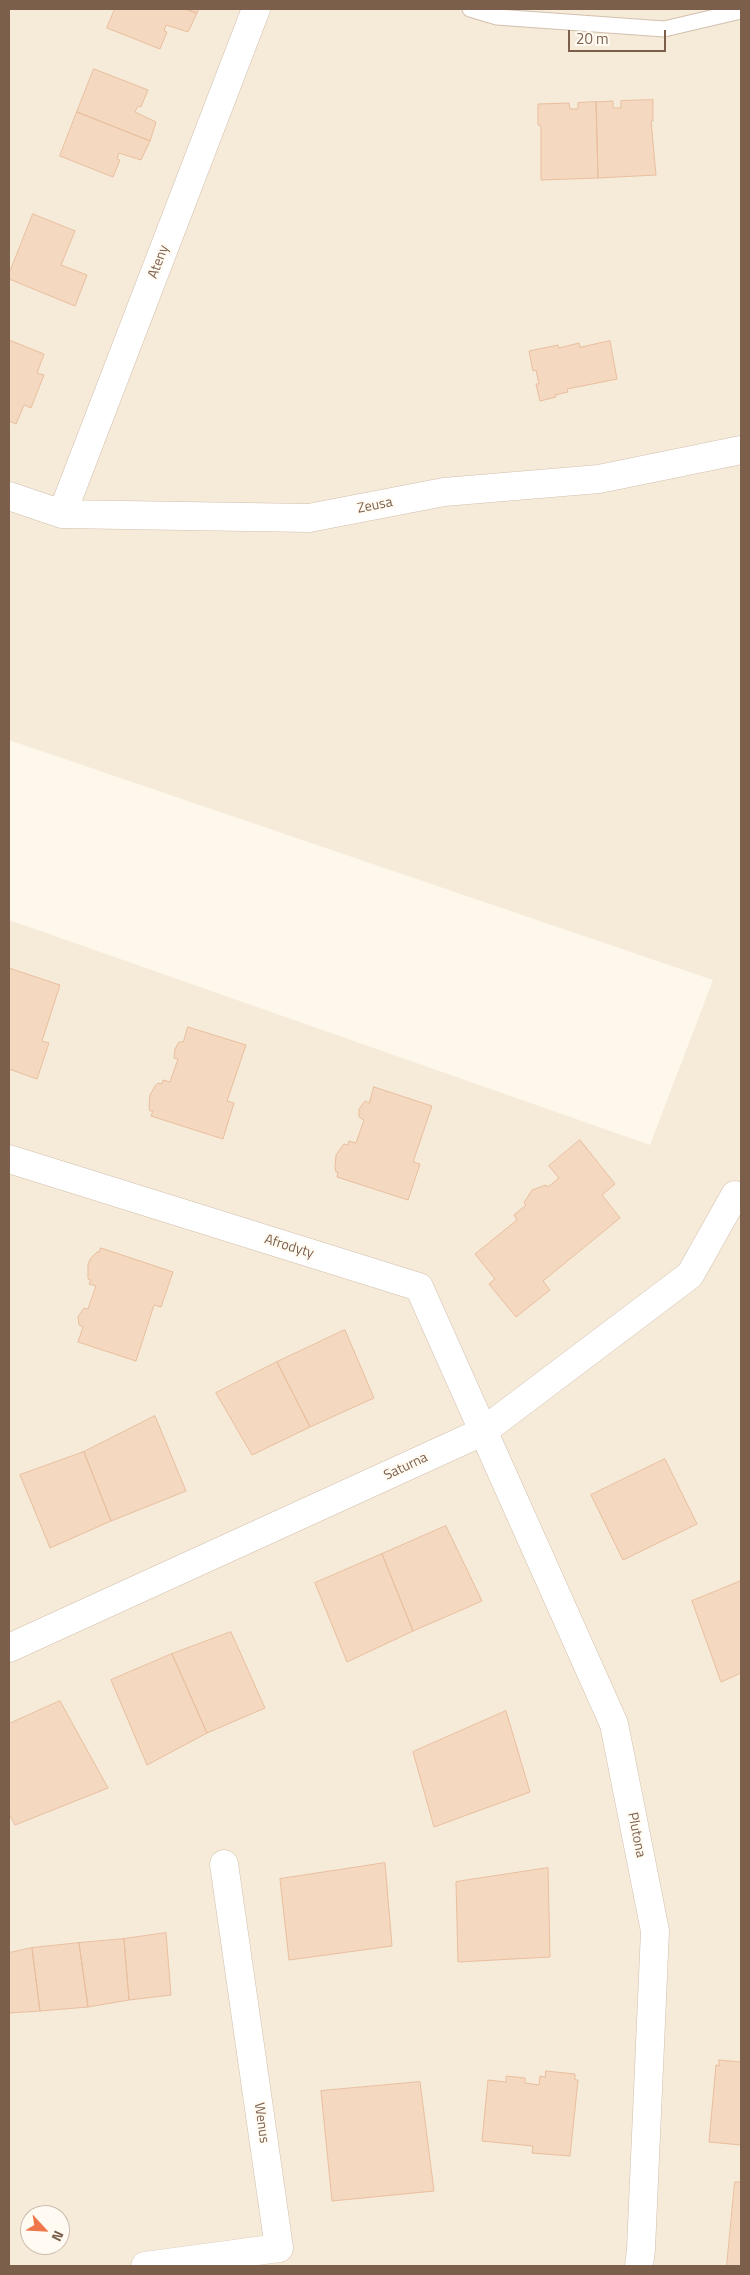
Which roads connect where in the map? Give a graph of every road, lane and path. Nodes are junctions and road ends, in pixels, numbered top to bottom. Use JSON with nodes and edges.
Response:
{"nodes":[{"id":1,"x":256,"y":9,"type":"edge"},
{"id":2,"x":470,"y":9,"type":"edge"},
{"id":3,"x":741,"y":11,"type":"edge"},
{"id":4,"x":741,"y":450,"type":"edge"},
{"id":5,"x":9,"y":496,"type":"edge"},
{"id":6,"x":62,"y":514,"type":"junction"},
{"id":7,"x":9,"y":1159,"type":"edge"},
{"id":8,"x":736,"y":1195,"type":"dead end"},
{"id":9,"x":482,"y":1432,"type":"junction"},
{"id":10,"x":9,"y":1648,"type":"edge"},
{"id":11,"x":224,"y":1864,"type":"dead end"},
{"id":12,"x":145,"y":2266,"type":"edge"},
{"id":13,"x":639,"y":2266,"type":"edge"}],
"edges":[{"from":1,"to":6,"type":"street","name":"Ateny"},
{"from":2,"to":3,"type":"lane"},
{"from":4,"to":6,"type":"street","name":"Zeusa"},
{"from":5,"to":6,"type":"street","name":"Zeusa"},
{"from":7,"to":9,"type":"street","name":"Afrodyty"},
{"from":8,"to":9,"type":"street","name":"Saturna"},
{"from":9,"to":10,"type":"street","name":"Saturna"},
{"from":9,"to":13,"type":"street","name":"Plutona"},
{"from":11,"to":12,"type":"street","name":"Wenus"}]}
